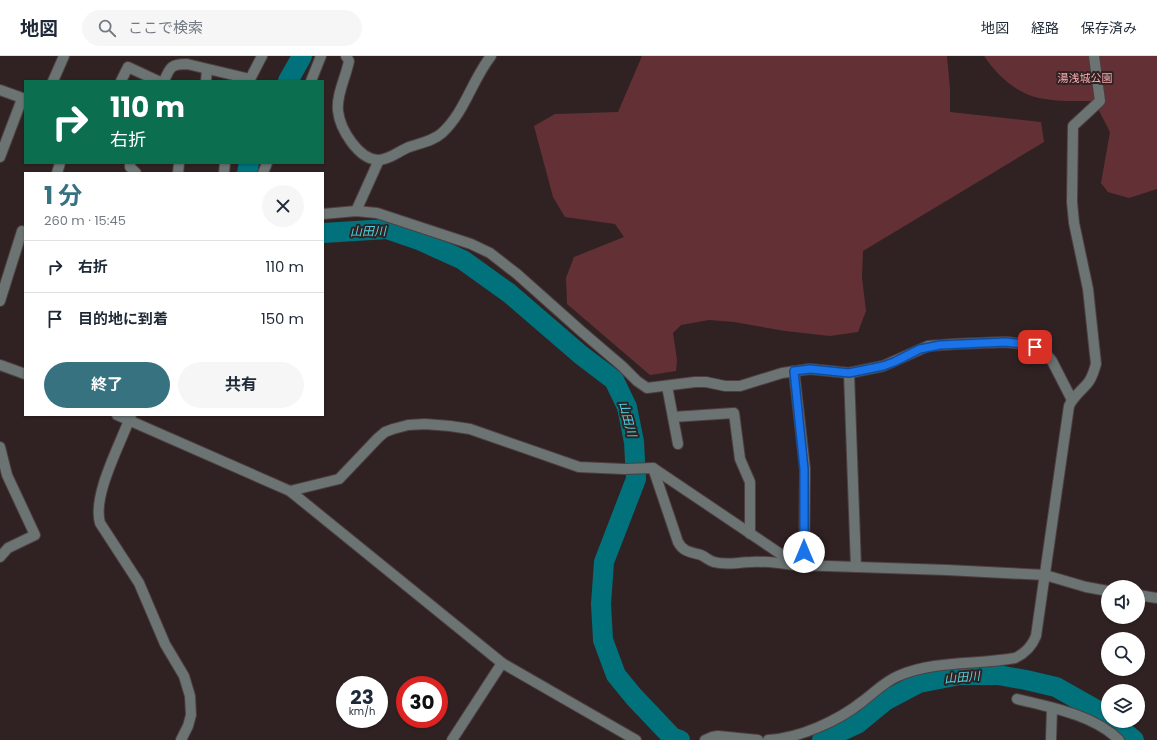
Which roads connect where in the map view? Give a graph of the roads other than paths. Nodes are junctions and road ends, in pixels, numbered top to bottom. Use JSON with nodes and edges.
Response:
{"nodes":[{"id":1,"x":64,"y":56,"type":"edge"},
{"id":2,"x":262,"y":56,"type":"edge"},
{"id":3,"x":321,"y":56,"type":"edge"},
{"id":4,"x":354,"y":56,"type":"edge"},
{"id":5,"x":491,"y":56,"type":"edge"},
{"id":6,"x":1094,"y":56,"type":"edge"},
{"id":7,"x":347,"y":61,"type":"edge"},
{"id":8,"x":207,"y":70,"type":"junction"},
{"id":9,"x":53,"y":80,"type":"edge"},
{"id":10,"x":122,"y":80,"type":"edge"},
{"id":11,"x":156,"y":80,"type":"edge"},
{"id":12,"x":164,"y":80,"type":"edge"},
{"id":13,"x":206,"y":80,"type":"edge"},
{"id":14,"x":250,"y":80,"type":"edge"},
{"id":15,"x":311,"y":80,"type":"edge"},
{"id":16,"x":0,"y":90,"type":"edge"},
{"id":17,"x":24,"y":99,"type":"edge"},
{"id":18,"x":0,"y":157,"type":"edge"},
{"id":19,"x":379,"y":160,"type":"junction"},
{"id":20,"x":130,"y":164,"type":"edge"},
{"id":21,"x":135,"y":172,"type":"edge"},
{"id":22,"x":356,"y":211,"type":"junction"},
{"id":23,"x":324,"y":214,"type":"edge"},
{"id":24,"x":24,"y":232,"type":"edge"},
{"id":25,"x":0,"y":301,"type":"edge"},
{"id":26,"x":0,"y":365,"type":"edge"},
{"id":27,"x":794,"y":371,"type":"junction"},
{"id":28,"x":849,"y":373,"type":"junction"},
{"id":29,"x":24,"y":374,"type":"edge"},
{"id":30,"x":667,"y":386,"type":"junction"},
{"id":31,"x":1072,"y":400,"type":"junction"},
{"id":32,"x":673,"y":417,"type":"junction"},
{"id":33,"x":130,"y":418,"type":"edge"},
{"id":34,"x":678,"y":444,"type":"dead end"},
{"id":35,"x":0,"y":447,"type":"edge"},
{"id":36,"x":651,"y":468,"type":"junction"},
{"id":37,"x":290,"y":491,"type":"junction"},
{"id":38,"x":750,"y":534,"type":"junction"},
{"id":39,"x":0,"y":557,"type":"edge"},
{"id":40,"x":800,"y":566,"type":"junction"},
{"id":41,"x":856,"y":567,"type":"junction"},
{"id":42,"x":1045,"y":575,"type":"junction"},
{"id":43,"x":1101,"y":590,"type":"edge"},
{"id":44,"x":1145,"y":596,"type":"edge"},
{"id":45,"x":1157,"y":598,"type":"edge"},
{"id":46,"x":502,"y":663,"type":"junction"},
{"id":47,"x":1017,"y":699,"type":"dead end"},
{"id":48,"x":1052,"y":708,"type":"junction"},
{"id":49,"x":181,"y":740,"type":"edge"},
{"id":50,"x":452,"y":740,"type":"edge"},
{"id":51,"x":636,"y":740,"type":"edge"},
{"id":52,"x":705,"y":740,"type":"edge"},
{"id":53,"x":758,"y":740,"type":"edge"},
{"id":54,"x":768,"y":740,"type":"edge"},
{"id":55,"x":1052,"y":740,"type":"edge"},
{"id":56,"x":1119,"y":740,"type":"edge"}],
"edges":[{"from":1,"to":9,"type":"street"},
{"from":2,"to":14,"type":"street"},
{"from":3,"to":15,"type":"street"},
{"from":4,"to":7,"type":"street"},
{"from":5,"to":19,"type":"street"},
{"from":6,"to":31,"type":"street"},
{"from":7,"to":19,"type":"street"},
{"from":8,"to":12,"type":"street"},
{"from":8,"to":13,"type":"street"},
{"from":8,"to":14,"type":"street"},
{"from":10,"to":11,"type":"street"},
{"from":16,"to":17,"type":"street"},
{"from":17,"to":18,"type":"street"},
{"from":19,"to":22,"type":"street"},
{"from":20,"to":21,"type":"street"},
{"from":22,"to":23,"type":"street"},
{"from":22,"to":30,"type":"street"},
{"from":24,"to":25,"type":"street"},
{"from":26,"to":29,"type":"street"},
{"from":27,"to":28,"type":"street"},
{"from":27,"to":30,"type":"street"},
{"from":27,"to":40,"type":"street"},
{"from":28,"to":31,"type":"street"},
{"from":28,"to":41,"type":"street"},
{"from":30,"to":32,"type":"street"},
{"from":31,"to":42,"type":"street"},
{"from":32,"to":34,"type":"street"},
{"from":32,"to":38,"type":"street"},
{"from":33,"to":37,"type":"street"},
{"from":33,"to":49,"type":"street"},
{"from":35,"to":39,"type":"street"},
{"from":36,"to":37,"type":"street"},
{"from":36,"to":38,"type":"street"},
{"from":36,"to":40,"type":"street"},
{"from":37,"to":46,"type":"street"},
{"from":38,"to":40,"type":"street"},
{"from":40,"to":41,"type":"street"},
{"from":41,"to":42,"type":"street"},
{"from":42,"to":43,"type":"street"},
{"from":42,"to":54,"type":"street"},
{"from":44,"to":45,"type":"street"},
{"from":46,"to":50,"type":"street"},
{"from":46,"to":51,"type":"street"},
{"from":47,"to":48,"type":"street"},
{"from":48,"to":55,"type":"street"},
{"from":48,"to":56,"type":"street"},
{"from":52,"to":53,"type":"street"}]}
